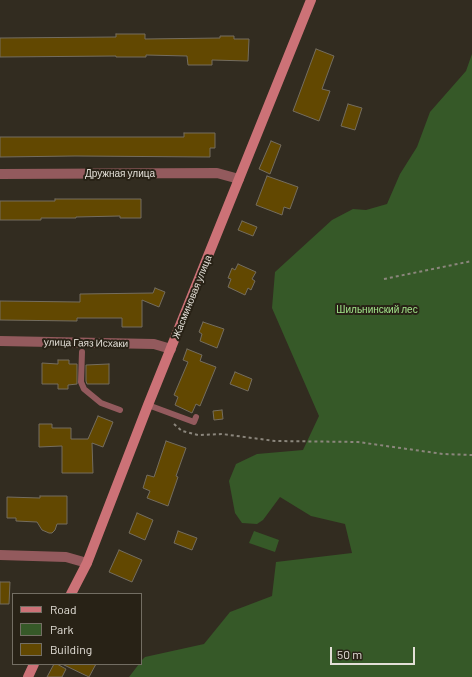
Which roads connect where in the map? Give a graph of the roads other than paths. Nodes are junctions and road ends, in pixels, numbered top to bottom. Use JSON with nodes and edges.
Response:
{"nodes":[{"id":1,"x":311,"y":0,"type":"edge"},
{"id":2,"x":0,"y":174,"type":"edge"},
{"id":3,"x":239,"y":179,"type":"junction"},
{"id":4,"x":0,"y":341,"type":"edge"},
{"id":5,"x":171,"y":349,"type":"junction"},
{"id":6,"x":82,"y":352,"type":"dead end"},
{"id":7,"x":148,"y":405,"type":"junction"},
{"id":8,"x":120,"y":410,"type":"dead end"},
{"id":9,"x":196,"y":417,"type":"dead end"},
{"id":10,"x":0,"y":555,"type":"edge"},
{"id":11,"x":87,"y":563,"type":"junction"},
{"id":12,"x":72,"y":593,"type":"edge"},
{"id":13,"x":34,"y":665,"type":"edge"},
{"id":14,"x":28,"y":677,"type":"edge"}],
"edges":[{"from":1,"to":3,"type":"street","name":"Жасминовая улица"},
{"from":2,"to":3,"type":"street","name":"Дружная улица"},
{"from":3,"to":5,"type":"street","name":"Жасминовая улица"},
{"from":4,"to":5,"type":"street","name":"улица Гаяз Исхаки"},
{"from":5,"to":7,"type":"street","name":"Жасминовая улица"},
{"from":6,"to":8,"type":"lane"},
{"from":7,"to":9,"type":"lane"},
{"from":7,"to":11,"type":"street","name":"Жасминовая улица"},
{"from":10,"to":11,"type":"street"},
{"from":11,"to":12,"type":"street","name":"Жасминовая улица"},
{"from":13,"to":14,"type":"street"}]}
